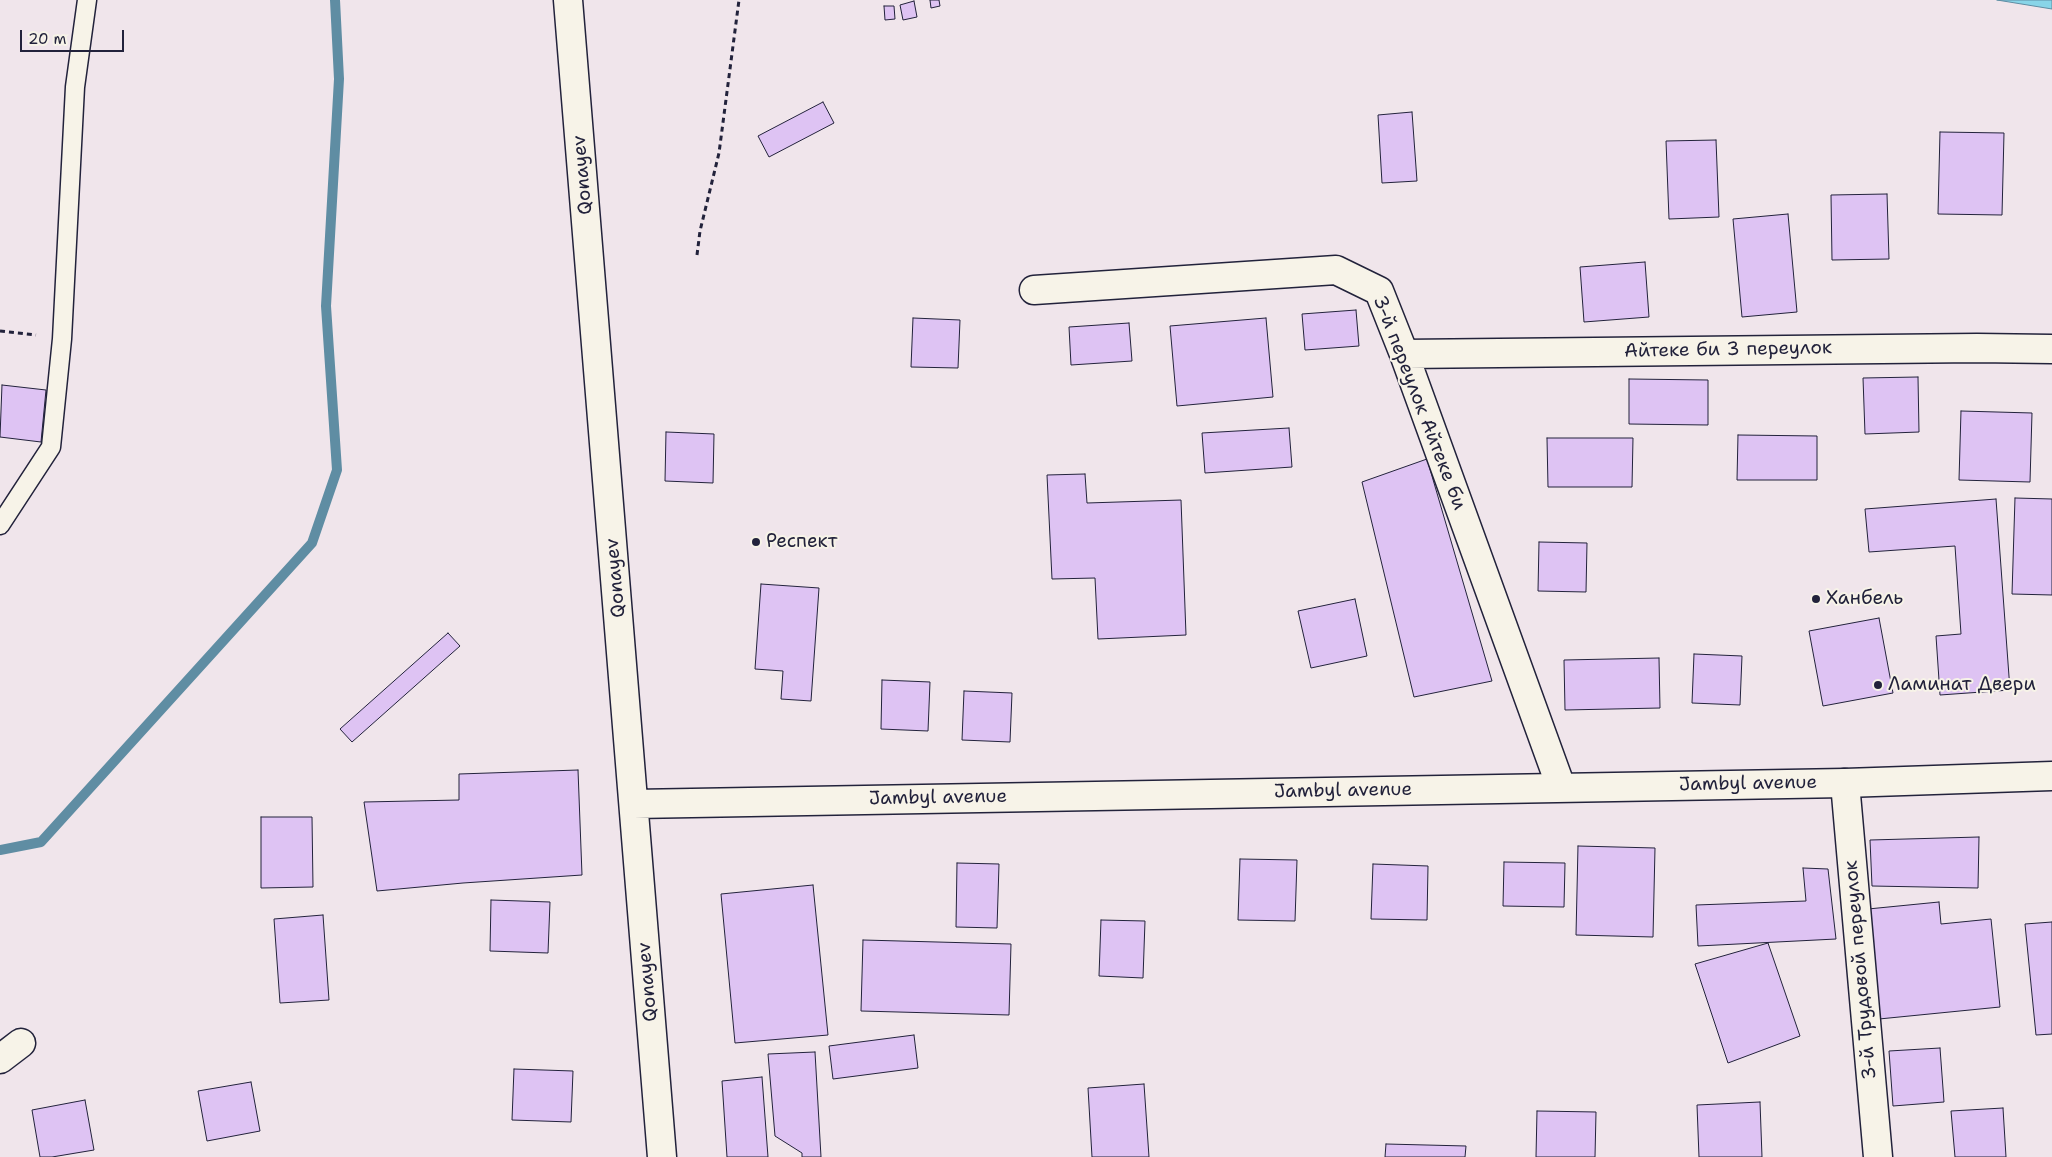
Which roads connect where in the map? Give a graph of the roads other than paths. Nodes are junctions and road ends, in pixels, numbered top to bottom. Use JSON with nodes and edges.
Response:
{"nodes":[{"id":1,"x":87,"y":0,"type":"edge"},
{"id":2,"x":568,"y":0,"type":"edge"},
{"id":3,"x":1034,"y":290,"type":"dead end"},
{"id":4,"x":2052,"y":349,"type":"edge"},
{"id":5,"x":1404,"y":354,"type":"junction"},
{"id":6,"x":0,"y":525,"type":"edge"},
{"id":7,"x":2052,"y":776,"type":"edge"},
{"id":8,"x":1844,"y":783,"type":"junction"},
{"id":9,"x":1561,"y":786,"type":"junction"},
{"id":10,"x":634,"y":804,"type":"junction"},
{"id":11,"x":662,"y":1157,"type":"edge"},
{"id":12,"x":1878,"y":1157,"type":"edge"}],
"edges":[{"from":1,"to":6,"type":"lane"},
{"from":2,"to":10,"type":"main road","name":"Qonayev"},
{"from":3,"to":5,"type":"main road","name":"3-й переулок Айтеке би"},
{"from":4,"to":5,"type":"main road","name":"Айтеке би 3 переулок"},
{"from":5,"to":9,"type":"main road","name":"3-й переулок Айтеке би"},
{"from":7,"to":8,"type":"main road","name":"Jambyl avenue"},
{"from":8,"to":9,"type":"main road","name":"Jambyl avenue"},
{"from":8,"to":12,"type":"main road","name":"3-й Трудовой переулок"},
{"from":9,"to":10,"type":"main road","name":"Jambyl avenue"},
{"from":10,"to":11,"type":"main road","name":"Qonayev"}]}
